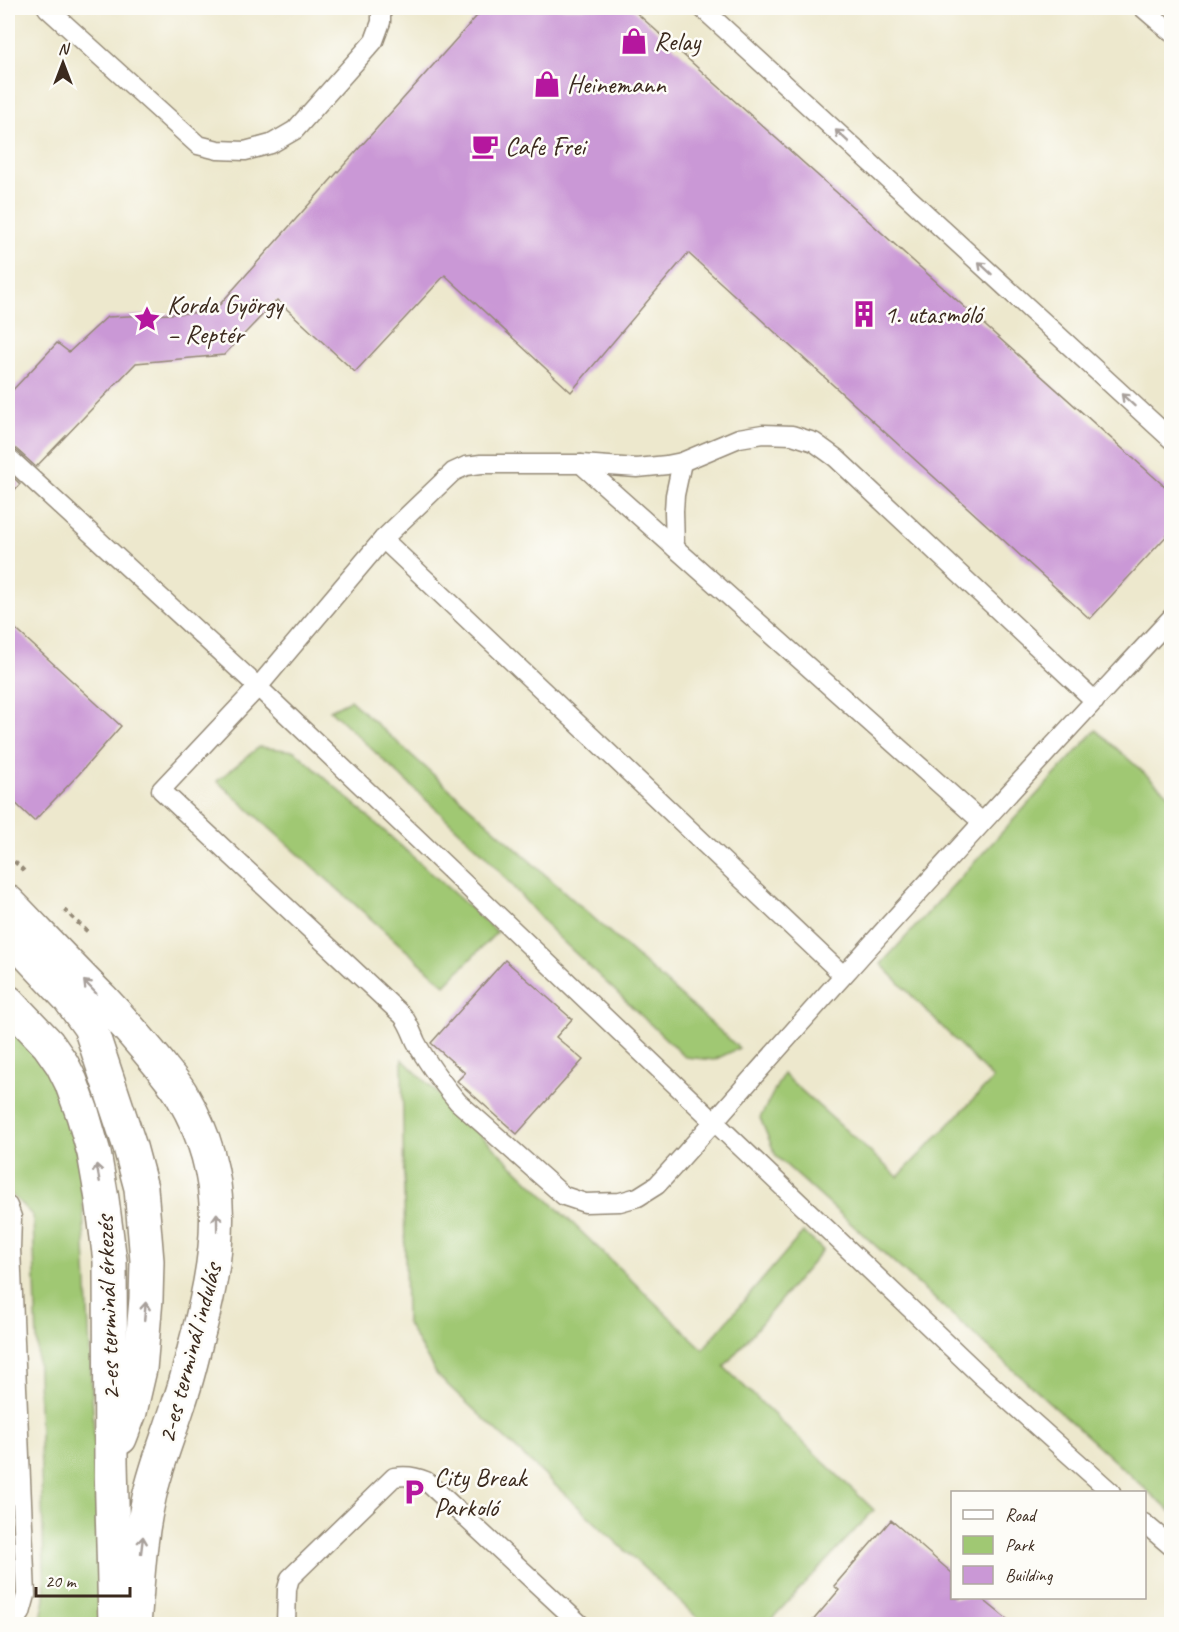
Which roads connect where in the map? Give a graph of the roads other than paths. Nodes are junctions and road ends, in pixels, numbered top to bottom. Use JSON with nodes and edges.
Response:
{"nodes":[{"id":1,"x":47,"y":8,"type":"edge"},
{"id":2,"x":381,"y":8,"type":"edge"},
{"id":3,"x":702,"y":8,"type":"edge"},
{"id":4,"x":1143,"y":8,"type":"edge"},
{"id":5,"x":1172,"y":33,"type":"edge"},
{"id":6,"x":1172,"y":440,"type":"edge"},
{"id":7,"x":8,"y":456,"type":"edge"},
{"id":8,"x":682,"y":462,"type":"junction"},
{"id":9,"x":581,"y":464,"type":"junction"},
{"id":10,"x":383,"y":539,"type":"junction"},
{"id":11,"x":675,"y":548,"type":"junction"},
{"id":12,"x":1172,"y":617,"type":"edge"},
{"id":13,"x":258,"y":687,"type":"junction"},
{"id":14,"x":1095,"y":701,"type":"junction"},
{"id":15,"x":982,"y":822,"type":"junction"},
{"id":16,"x":8,"y":902,"type":"edge"},
{"id":17,"x":8,"y":933,"type":"edge"},
{"id":18,"x":843,"y":975,"type":"junction"},
{"id":19,"x":8,"y":1002,"type":"edge"},
{"id":20,"x":714,"y":1122,"type":"junction"},
{"id":21,"x":8,"y":1206,"type":"edge"},
{"id":22,"x":111,"y":1462,"type":"junction"},
{"id":23,"x":1110,"y":1491,"type":"edge"},
{"id":24,"x":1146,"y":1524,"type":"edge"},
{"id":25,"x":1172,"y":1547,"type":"edge"},
{"id":26,"x":12,"y":1624,"type":"edge"},
{"id":27,"x":115,"y":1624,"type":"edge"},
{"id":28,"x":134,"y":1624,"type":"edge"},
{"id":29,"x":286,"y":1624,"type":"edge"},
{"id":30,"x":580,"y":1624,"type":"edge"}],
"edges":[{"from":1,"to":2,"type":"lane"},
{"from":6,"to":3,"type":"lane","one_way":true},
{"from":4,"to":5,"type":"lane"},
{"from":7,"to":13,"type":"lane"},
{"from":8,"to":9,"type":"lane"},
{"from":8,"to":11,"type":"lane"},
{"from":8,"to":14,"type":"lane"},
{"from":9,"to":10,"type":"lane"},
{"from":9,"to":11,"type":"lane"},
{"from":10,"to":13,"type":"lane"},
{"from":10,"to":18,"type":"lane"},
{"from":11,"to":15,"type":"lane"},
{"from":12,"to":14,"type":"lane"},
{"from":13,"to":20,"type":"lane"},
{"from":13,"to":20,"type":"lane"},
{"from":14,"to":15,"type":"lane"},
{"from":15,"to":18,"type":"lane"},
{"from":28,"to":16,"type":"street","name":"2-es terminál indulás","one_way":true},
{"from":22,"to":17,"type":"street","name":"2-es terminál érkezés","one_way":true},
{"from":18,"to":20,"type":"lane"},
{"from":22,"to":19,"type":"street","name":"2-es terminál érkezés","one_way":true},
{"from":20,"to":23,"type":"lane"},
{"from":21,"to":26,"type":"lane"},
{"from":22,"to":27,"type":"street","name":"2-es terminál érkezés"},
{"from":24,"to":25,"type":"lane"},
{"from":29,"to":30,"type":"lane"}]}
